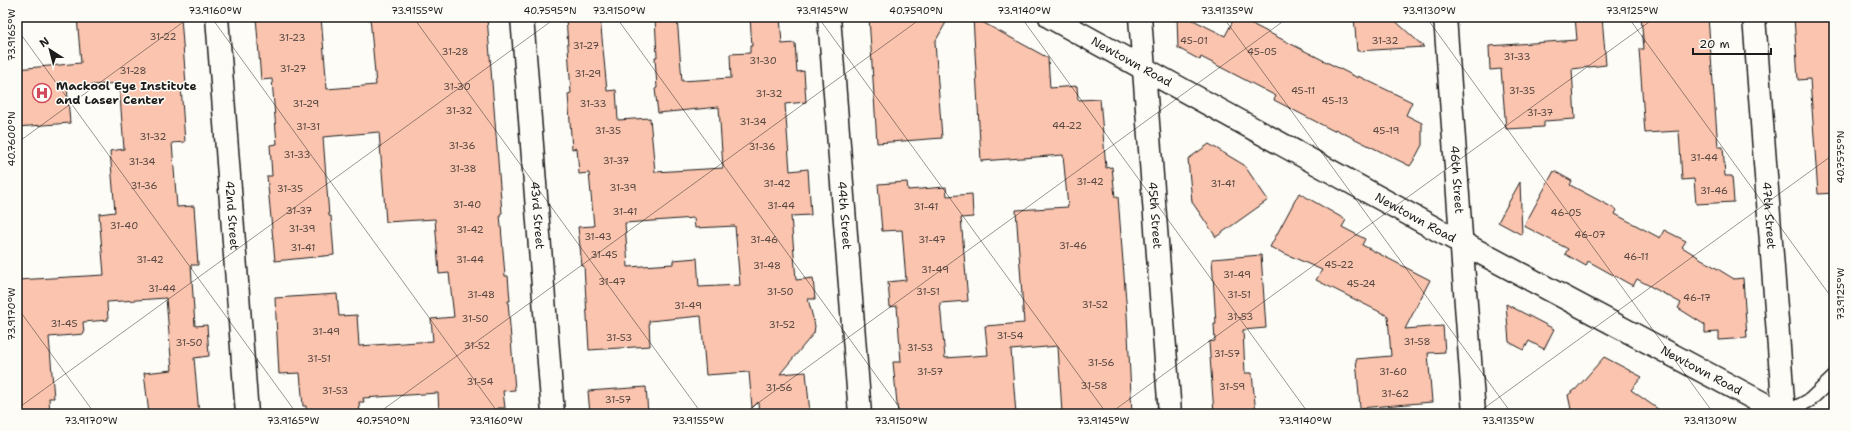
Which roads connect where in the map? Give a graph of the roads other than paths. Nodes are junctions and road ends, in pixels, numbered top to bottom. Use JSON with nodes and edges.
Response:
{"nodes":[{"id":1,"x":217,"y":17,"type":"edge"},
{"id":2,"x":522,"y":17,"type":"edge"},
{"id":3,"x":829,"y":17,"type":"edge"},
{"id":4,"x":1050,"y":17,"type":"edge"},
{"id":5,"x":1140,"y":17,"type":"edge"},
{"id":6,"x":1445,"y":17,"type":"edge"},
{"id":7,"x":1754,"y":17,"type":"edge"},
{"id":8,"x":1142,"y":68,"type":"junction"},
{"id":9,"x":1461,"y":243,"type":"junction"},
{"id":10,"x":1834,"y":377,"type":"edge"},
{"id":11,"x":247,"y":414,"type":"edge"},
{"id":12,"x":553,"y":414,"type":"edge"},
{"id":13,"x":860,"y":414,"type":"edge"},
{"id":14,"x":1170,"y":414,"type":"edge"},
{"id":15,"x":1474,"y":414,"type":"edge"},
{"id":16,"x":1784,"y":414,"type":"edge"}],
"edges":[{"from":1,"to":11,"type":"street","name":"42nd Street"},
{"from":2,"to":12,"type":"street","name":"43rd Street"},
{"from":3,"to":13,"type":"street","name":"44th Street"},
{"from":4,"to":8,"type":"street","name":"Newtown Road"},
{"from":5,"to":8,"type":"street","name":"45th Street"},
{"from":6,"to":9,"type":"street","name":"46th Street"},
{"from":7,"to":16,"type":"street","name":"47th Street"},
{"from":8,"to":9,"type":"street","name":"Newtown Road"},
{"from":8,"to":14,"type":"street","name":"45th Street"},
{"from":9,"to":15,"type":"street","name":"46th Street"},
{"from":9,"to":16,"type":"street","name":"Newtown Road"},
{"from":10,"to":16,"type":"lane"}]}
